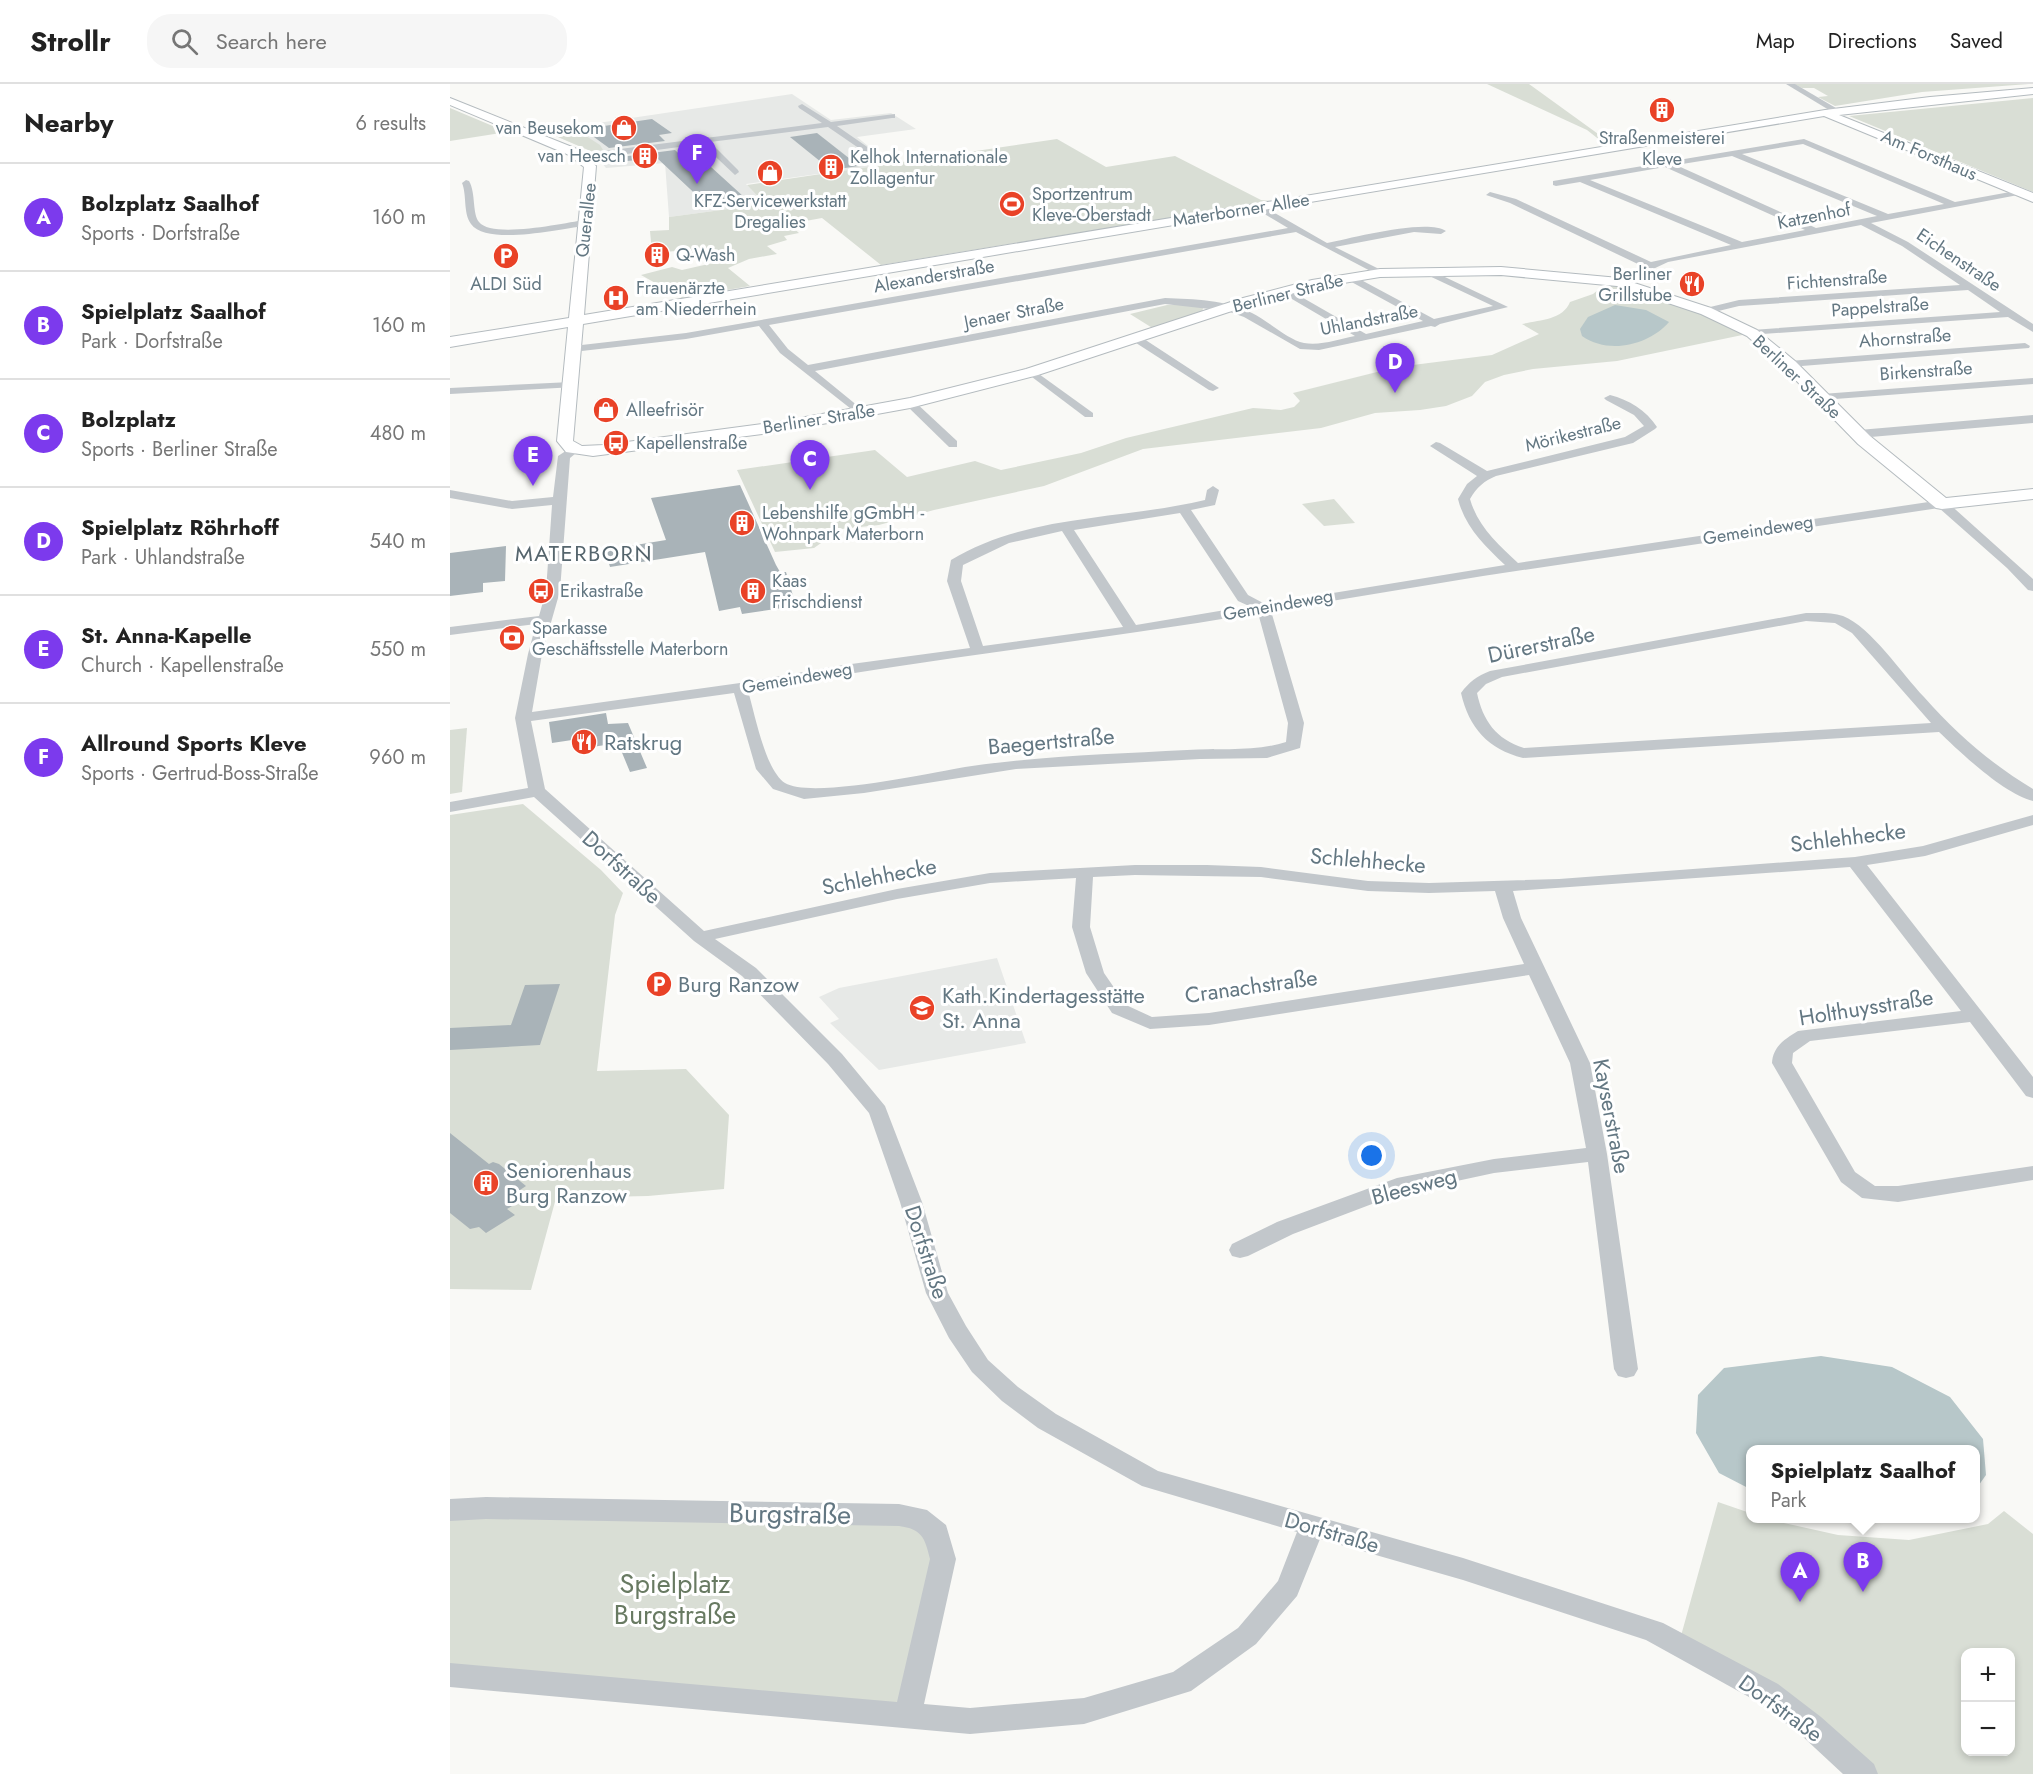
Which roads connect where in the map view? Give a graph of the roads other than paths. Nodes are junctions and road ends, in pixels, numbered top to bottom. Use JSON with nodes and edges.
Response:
{"nodes":[{"id":1,"x":1790,"y":84,"type":"edge"},
{"id":2,"x":2033,"y":92,"type":"edge"},
{"id":3,"x":450,"y":101,"type":"edge"},
{"id":4,"x":802,"y":106,"type":"dead end"},
{"id":5,"x":1831,"y":112,"type":"junction"},
{"id":6,"x":892,"y":116,"type":"dead end"},
{"id":7,"x":826,"y":123,"type":"junction"},
{"id":8,"x":703,"y":141,"type":"junction"},
{"id":9,"x":1733,"y":153,"type":"junction"},
{"id":10,"x":581,"y":157,"type":"junction"},
{"id":11,"x":885,"y":162,"type":"dead end"},
{"id":12,"x":1668,"y":165,"type":"junction"},
{"id":13,"x":735,"y":172,"type":"dead end"},
{"id":14,"x":1581,"y":179,"type":"junction"},
{"id":15,"x":466,"y":183,"type":"dead end"},
{"id":16,"x":1556,"y":183,"type":"dead end"},
{"id":17,"x":2018,"y":192,"type":"junction"},
{"id":18,"x":1490,"y":195,"type":"dead end"},
{"id":19,"x":2033,"y":198,"type":"edge"},
{"id":20,"x":1955,"y":205,"type":"junction"},
{"id":21,"x":1259,"y":207,"type":"junction"},
{"id":22,"x":1889,"y":218,"type":"junction"},
{"id":23,"x":584,"y":223,"type":"junction"},
{"id":24,"x":1864,"y":223,"type":"junction"},
{"id":25,"x":1299,"y":229,"type":"junction"},
{"id":26,"x":1441,"y":231,"type":"dead end"},
{"id":27,"x":1816,"y":232,"type":"junction"},
{"id":28,"x":1326,"y":246,"type":"junction"},
{"id":29,"x":1743,"y":246,"type":"junction"},
{"id":30,"x":1651,"y":266,"type":"junction"},
{"id":31,"x":1426,"y":271,"type":"junction"},
{"id":32,"x":1380,"y":273,"type":"junction"},
{"id":33,"x":1350,"y":277,"type":"junction"},
{"id":34,"x":1619,"y":282,"type":"junction"},
{"id":35,"x":1971,"y":287,"type":"junction"},
{"id":36,"x":1284,"y":290,"type":"junction"},
{"id":37,"x":576,"y":302,"type":"junction"},
{"id":38,"x":1228,"y":308,"type":"junction"},
{"id":39,"x":632,"y":311,"type":"junction"},
{"id":40,"x":1706,"y":311,"type":"junction"},
{"id":41,"x":2010,"y":314,"type":"junction"},
{"id":42,"x":575,"y":321,"type":"junction"},
{"id":43,"x":762,"y":323,"type":"junction"},
{"id":44,"x":1435,"y":324,"type":"junction"},
{"id":45,"x":2033,"y":329,"type":"edge"},
{"id":46,"x":509,"y":332,"type":"junction"},
{"id":47,"x":1752,"y":333,"type":"junction"},
{"id":48,"x":1366,"y":338,"type":"junction"},
{"id":49,"x":1137,"y":339,"type":"junction"},
{"id":50,"x":450,"y":342,"type":"edge"},
{"id":51,"x":574,"y":346,"type":"junction"},
{"id":52,"x":2025,"y":346,"type":"dead end"},
{"id":53,"x":1789,"y":364,"type":"junction"},
{"id":54,"x":806,"y":369,"type":"junction"},
{"id":55,"x":1032,"y":372,"type":"junction"},
{"id":56,"x":2033,"y":381,"type":"edge"},
{"id":57,"x":571,"y":385,"type":"junction"},
{"id":58,"x":1213,"y":388,"type":"dead end"},
{"id":59,"x":450,"y":391,"type":"edge"},
{"id":60,"x":1822,"y":397,"type":"junction"},
{"id":61,"x":1610,"y":398,"type":"dead end"},
{"id":62,"x":910,"y":403,"type":"junction"},
{"id":63,"x":860,"y":413,"type":"junction"},
{"id":64,"x":1089,"y":415,"type":"dead end"},
{"id":65,"x":2033,"y":419,"type":"edge"},
{"id":66,"x":1858,"y":434,"type":"junction"},
{"id":67,"x":953,"y":444,"type":"dead end"},
{"id":68,"x":1436,"y":446,"type":"dead end"},
{"id":69,"x":575,"y":449,"type":"junction"},
{"id":70,"x":1486,"y":476,"type":"junction"},
{"id":71,"x":1213,"y":490,"type":"dead end"},
{"id":72,"x":450,"y":494,"type":"edge"},
{"id":73,"x":2033,"y":494,"type":"edge"},
{"id":74,"x":559,"y":500,"type":"junction"},
{"id":75,"x":1942,"y":504,"type":"junction"},
{"id":76,"x":1184,"y":509,"type":"junction"},
{"id":77,"x":1066,"y":526,"type":"junction"},
{"id":78,"x":1515,"y":567,"type":"junction"},
{"id":79,"x":2033,"y":587,"type":"edge"},
{"id":80,"x":1263,"y":608,"type":"junction"},
{"id":81,"x":545,"y":619,"type":"junction"},
{"id":82,"x":1132,"y":630,"type":"junction"},
{"id":83,"x":450,"y":631,"type":"edge"},
{"id":84,"x":978,"y":651,"type":"junction"},
{"id":85,"x":740,"y":688,"type":"junction"},
{"id":86,"x":523,"y":718,"type":"junction"},
{"id":87,"x":1942,"y":727,"type":"junction"},
{"id":88,"x":537,"y":791,"type":"junction"},
{"id":89,"x":2033,"y":796,"type":"edge"},
{"id":90,"x":450,"y":807,"type":"edge"},
{"id":91,"x":2033,"y":820,"type":"edge"},
{"id":92,"x":1855,"y":862,"type":"junction"},
{"id":93,"x":1085,"y":873,"type":"junction"},
{"id":94,"x":1503,"y":887,"type":"junction"},
{"id":95,"x":700,"y":937,"type":"junction"},
{"id":96,"x":1534,"y":968,"type":"junction"},
{"id":97,"x":1973,"y":1016,"type":"junction"},
{"id":98,"x":2033,"y":1091,"type":"edge"},
{"id":99,"x":1597,"y":1154,"type":"junction"},
{"id":100,"x":2033,"y":1173,"type":"edge"},
{"id":101,"x":1240,"y":1250,"type":"dead end"},
{"id":102,"x":1626,"y":1369,"type":"dead end"},
{"id":103,"x":450,"y":1510,"type":"edge"},
{"id":104,"x":1312,"y":1526,"type":"junction"},
{"id":105,"x":450,"y":1675,"type":"edge"},
{"id":106,"x":908,"y":1716,"type":"junction"},
{"id":107,"x":1864,"y":1774,"type":"edge"}],
"edges":[{"from":1,"to":5,"type":"street","name":"Am Forsthaus"},
{"from":2,"to":5,"type":"street","name":"Materborner Allee"},
{"from":3,"to":10,"type":"street","name":"Querallee"},
{"from":4,"to":7,"type":"street"},
{"from":5,"to":17,"type":"street","name":"Am Forsthaus"},
{"from":5,"to":21,"type":"street","name":"Materborner Allee"},
{"from":6,"to":7,"type":"street"},
{"from":7,"to":8,"type":"street"},
{"from":7,"to":11,"type":"street"},
{"from":8,"to":10,"type":"street"},
{"from":8,"to":13,"type":"street"},
{"from":9,"to":12,"type":"street"},
{"from":9,"to":20,"type":"street"},
{"from":9,"to":22,"type":"street"},
{"from":10,"to":23,"type":"street","name":"Querallee"},
{"from":12,"to":14,"type":"street"},
{"from":12,"to":27,"type":"street"},
{"from":14,"to":16,"type":"street"},
{"from":14,"to":29,"type":"street"},
{"from":15,"to":23,"type":"street"},
{"from":17,"to":19,"type":"street","name":"Am Forsthaus"},
{"from":17,"to":20,"type":"street","name":"Katzenhof"},
{"from":18,"to":30,"type":"street"},
{"from":20,"to":22,"type":"street","name":"Katzenhof"},
{"from":21,"to":25,"type":"street"},
{"from":21,"to":39,"type":"street","name":"Materborner Allee"},
{"from":22,"to":24,"type":"street","name":"Katzenhof"},
{"from":23,"to":37,"type":"street","name":"Querallee"},
{"from":24,"to":27,"type":"street","name":"Katzenhof"},
{"from":24,"to":35,"type":"street","name":"Eichenstraße"},
{"from":25,"to":28,"type":"street"},
{"from":25,"to":43,"type":"street","name":"Alexanderstraße"},
{"from":26,"to":28,"type":"street"},
{"from":27,"to":29,"type":"street","name":"Katzenhof"},
{"from":28,"to":32,"type":"street"},
{"from":29,"to":30,"type":"street","name":"Katzenhof"},
{"from":30,"to":34,"type":"street","name":"Katzenhof"},
{"from":31,"to":32,"type":"street","name":"Berliner Straße"},
{"from":31,"to":34,"type":"street","name":"Berliner Straße"},
{"from":31,"to":44,"type":"street","name":"Uhlandstraße"},
{"from":32,"to":33,"type":"street","name":"Berliner Straße"},
{"from":33,"to":36,"type":"street","name":"Berliner Straße"},
{"from":33,"to":44,"type":"street"},
{"from":34,"to":40,"type":"street","name":"Berliner Straße"},
{"from":35,"to":40,"type":"street","name":"Fichtenstraße"},
{"from":35,"to":41,"type":"street","name":"Eichenstraße"},
{"from":36,"to":38,"type":"street","name":"Berliner Straße"},
{"from":36,"to":48,"type":"street"},
{"from":37,"to":39,"type":"street"},
{"from":37,"to":42,"type":"street","name":"Querallee"},
{"from":38,"to":48,"type":"street","name":"Uhlandstraße"},
{"from":38,"to":49,"type":"street","name":"Berliner Straße"},
{"from":38,"to":54,"type":"street","name":"Jenaer Straße"},
{"from":39,"to":42,"type":"street","name":"Materborner Allee"},
{"from":40,"to":47,"type":"street","name":"Berliner Straße"},
{"from":41,"to":45,"type":"street","name":"Eichenstraße"},
{"from":41,"to":47,"type":"street","name":"Pappelstraße"},
{"from":42,"to":46,"type":"street","name":"Materborner Allee"},
{"from":42,"to":51,"type":"street"},
{"from":43,"to":51,"type":"street","name":"Alexanderstraße"},
{"from":43,"to":54,"type":"street"},
{"from":44,"to":48,"type":"street","name":"Uhlandstraße"},
{"from":46,"to":50,"type":"street"},
{"from":46,"to":51,"type":"street"},
{"from":47,"to":53,"type":"street","name":"Berliner Straße"},
{"from":49,"to":55,"type":"street","name":"Berliner Straße"},
{"from":49,"to":58,"type":"street"},
{"from":51,"to":57,"type":"street"},
{"from":52,"to":53,"type":"street","name":"Ahornstraße"},
{"from":53,"to":60,"type":"street","name":"Berliner Straße"},
{"from":54,"to":63,"type":"street"},
{"from":55,"to":62,"type":"street","name":"Berliner Straße"},
{"from":55,"to":64,"type":"street"},
{"from":56,"to":60,"type":"street","name":"Birkenstraße"},
{"from":57,"to":59,"type":"street"},
{"from":57,"to":69,"type":"street"},
{"from":60,"to":66,"type":"street","name":"Berliner Straße"},
{"from":61,"to":70,"type":"street","name":"Mörikestraße"},
{"from":62,"to":63,"type":"street","name":"Berliner Straße"},
{"from":62,"to":67,"type":"street"},
{"from":63,"to":69,"type":"street","name":"Berliner Straße"},
{"from":65,"to":66,"type":"street"},
{"from":66,"to":75,"type":"street","name":"Berliner Straße"},
{"from":68,"to":70,"type":"street"},
{"from":69,"to":74,"type":"street"},
{"from":70,"to":78,"type":"street"},
{"from":71,"to":76,"type":"street"},
{"from":72,"to":74,"type":"street"},
{"from":73,"to":75,"type":"street","name":"Gemeindeweg"},
{"from":74,"to":81,"type":"street"},
{"from":75,"to":78,"type":"street","name":"Gemeindeweg"},
{"from":75,"to":79,"type":"street"},
{"from":76,"to":77,"type":"street"},
{"from":76,"to":80,"type":"street"},
{"from":77,"to":82,"type":"street"},
{"from":77,"to":84,"type":"street"},
{"from":78,"to":80,"type":"street","name":"Gemeindeweg"},
{"from":80,"to":82,"type":"street","name":"Gemeindeweg"},
{"from":80,"to":85,"type":"street","name":"Baegertstraße"},
{"from":81,"to":83,"type":"street"},
{"from":81,"to":86,"type":"street"},
{"from":82,"to":84,"type":"street","name":"Gemeindeweg"},
{"from":84,"to":85,"type":"street","name":"Gemeindeweg"},
{"from":85,"to":86,"type":"street","name":"Gemeindeweg"},
{"from":86,"to":88,"type":"street"},
{"from":87,"to":87,"type":"street","name":"Dürerstraße"},
{"from":87,"to":89,"type":"street","name":"Dürerstraße"},
{"from":88,"to":90,"type":"street"},
{"from":88,"to":95,"type":"street","name":"Dorfstraße"},
{"from":91,"to":92,"type":"street","name":"Schlehhecke"},
{"from":92,"to":94,"type":"street","name":"Schlehhecke"},
{"from":92,"to":97,"type":"street","name":"Holthuysstraße"},
{"from":93,"to":94,"type":"street","name":"Schlehhecke"},
{"from":93,"to":95,"type":"street","name":"Schlehhecke"},
{"from":93,"to":96,"type":"street","name":"Cranachstraße"},
{"from":94,"to":96,"type":"street","name":"Kayserstraße"},
{"from":95,"to":104,"type":"street","name":"Dorfstraße"},
{"from":96,"to":99,"type":"street","name":"Kayserstraße"},
{"from":97,"to":98,"type":"street","name":"Holthuysstraße"},
{"from":97,"to":100,"type":"street","name":"Holthuysstraße"},
{"from":99,"to":101,"type":"street","name":"Bleesweg"},
{"from":99,"to":102,"type":"street","name":"Kayserstraße"},
{"from":103,"to":106,"type":"street","name":"Burgstraße"},
{"from":104,"to":106,"type":"street"},
{"from":104,"to":107,"type":"street","name":"Dorfstraße"},
{"from":105,"to":106,"type":"street"}]}
